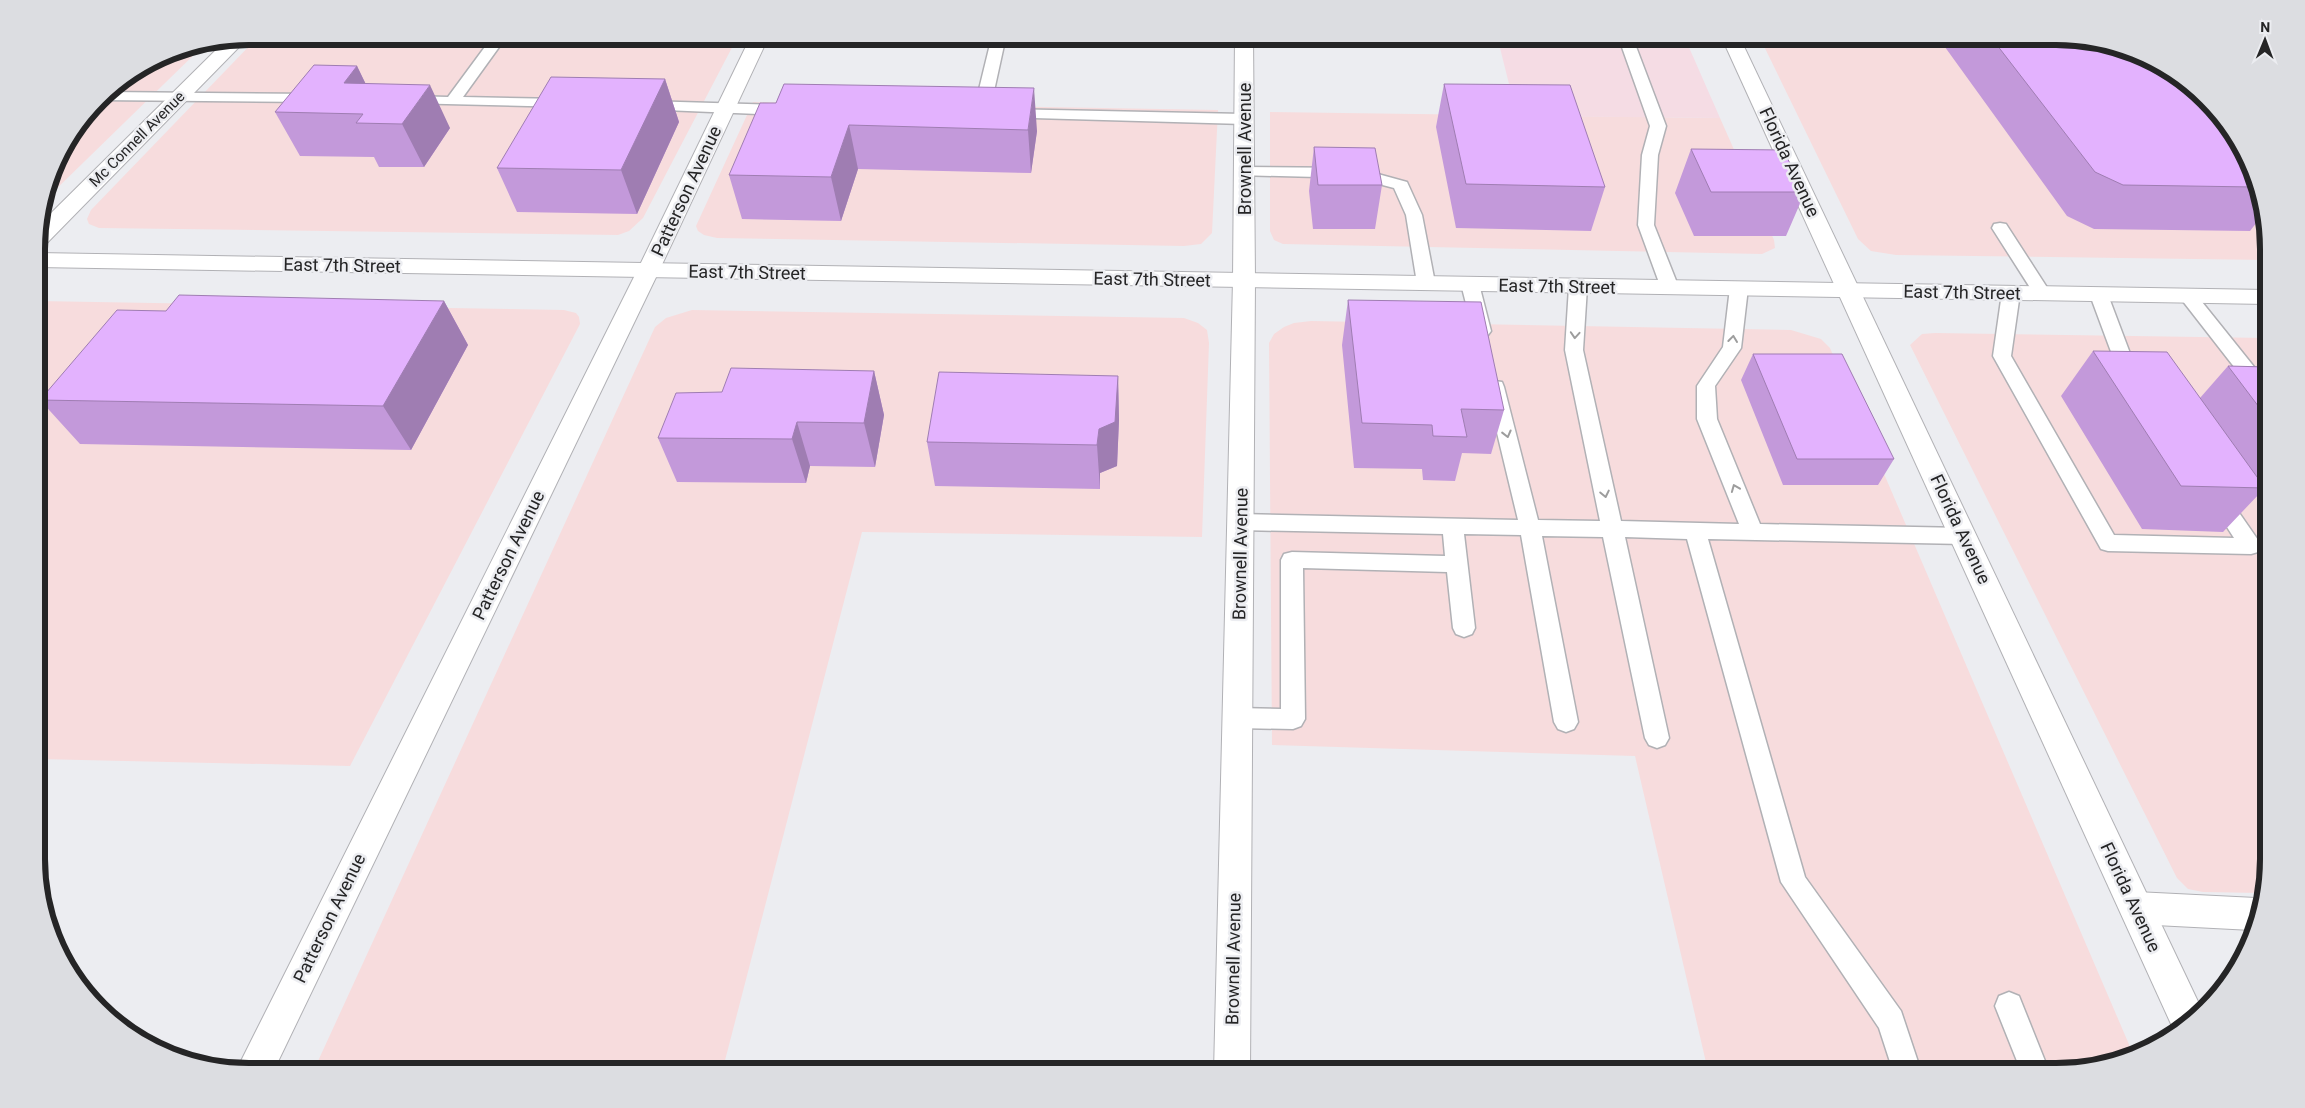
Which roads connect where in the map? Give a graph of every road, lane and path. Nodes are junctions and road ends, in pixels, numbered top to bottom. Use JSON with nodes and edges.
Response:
{"nodes":[{"id":1,"x":493,"y":45,"type":"edge"},
{"id":2,"x":756,"y":45,"type":"edge"},
{"id":3,"x":997,"y":45,"type":"edge"},
{"id":4,"x":1244,"y":45,"type":"edge"},
{"id":5,"x":1628,"y":45,"type":"edge"},
{"id":6,"x":1734,"y":45,"type":"edge"},
{"id":7,"x":230,"y":46,"type":"edge"},
{"id":8,"x":114,"y":96,"type":"edge"},
{"id":9,"x":179,"y":96,"type":"junction"},
{"id":10,"x":327,"y":98,"type":"edge"},
{"id":11,"x":395,"y":100,"type":"edge"},
{"id":12,"x":452,"y":101,"type":"junction"},
{"id":13,"x":577,"y":104,"type":"edge"},
{"id":14,"x":627,"y":106,"type":"edge"},
{"id":15,"x":726,"y":109,"type":"junction"},
{"id":16,"x":795,"y":110,"type":"edge"},
{"id":17,"x":962,"y":113,"type":"edge"},
{"id":18,"x":981,"y":114,"type":"junction"},
{"id":19,"x":1244,"y":119,"type":"junction"},
{"id":20,"x":1243,"y":172,"type":"junction"},
{"id":21,"x":2000,"y":228,"type":"dead end"},
{"id":22,"x":46,"y":231,"type":"edge"},
{"id":23,"x":45,"y":260,"type":"edge"},
{"id":24,"x":648,"y":271,"type":"junction"},
{"id":25,"x":1244,"y":280,"type":"junction"},
{"id":26,"x":1426,"y":284,"type":"junction"},
{"id":27,"x":1470,"y":284,"type":"junction"},
{"id":28,"x":1578,"y":286,"type":"junction"},
{"id":29,"x":1670,"y":288,"type":"junction"},
{"id":30,"x":1739,"y":288,"type":"junction"},
{"id":31,"x":1850,"y":290,"type":"junction"},
{"id":32,"x":2011,"y":293,"type":"junction"},
{"id":33,"x":2042,"y":293,"type":"junction"},
{"id":34,"x":2099,"y":294,"type":"junction"},
{"id":35,"x":2188,"y":296,"type":"junction"},
{"id":36,"x":2260,"y":297,"type":"edge"},
{"id":37,"x":1486,"y":350,"type":"edge"},
{"id":38,"x":1491,"y":369,"type":"edge"},
{"id":39,"x":2260,"y":386,"type":"edge"},
{"id":40,"x":2144,"y":390,"type":"edge"},
{"id":41,"x":2206,"y":481,"type":"edge"},
{"id":42,"x":1240,"y":522,"type":"junction"},
{"id":43,"x":1452,"y":527,"type":"junction"},
{"id":44,"x":1530,"y":528,"type":"junction"},
{"id":45,"x":1613,"y":530,"type":"junction"},
{"id":46,"x":1696,"y":532,"type":"junction"},
{"id":47,"x":1753,"y":533,"type":"junction"},
{"id":48,"x":1964,"y":536,"type":"junction"},
{"id":49,"x":1456,"y":564,"type":"junction"},
{"id":50,"x":1464,"y":628,"type":"dead end"},
{"id":51,"x":1237,"y":718,"type":"junction"},
{"id":52,"x":1566,"y":722,"type":"dead end"},
{"id":53,"x":1657,"y":738,"type":"dead end"},
{"id":54,"x":2136,"y":908,"type":"junction"},
{"id":55,"x":2252,"y":914,"type":"edge"},
{"id":56,"x":2009,"y":1006,"type":"dead end"},
{"id":57,"x":2186,"y":1016,"type":"edge"},
{"id":58,"x":258,"y":1063,"type":"edge"},
{"id":59,"x":1232,"y":1063,"type":"edge"},
{"id":60,"x":1904,"y":1063,"type":"edge"},
{"id":61,"x":2032,"y":1063,"type":"edge"}],
"edges":[{"from":1,"to":12,"type":"lane"},
{"from":2,"to":15,"type":"street","name":"Patterson Avenue"},
{"from":3,"to":18,"type":"lane"},
{"from":4,"to":19,"type":"street","name":"Brownell Avenue"},
{"from":5,"to":29,"type":"lane"},
{"from":6,"to":31,"type":"street","name":"Florida Avenue"},
{"from":7,"to":9,"type":"street","name":"Mc Connell Avenue"},
{"from":8,"to":9,"type":"lane"},
{"from":9,"to":10,"type":"lane"},
{"from":9,"to":22,"type":"street","name":"Mc Connell Avenue"},
{"from":11,"to":12,"type":"lane"},
{"from":12,"to":13,"type":"lane"},
{"from":14,"to":15,"type":"lane"},
{"from":15,"to":16,"type":"lane"},
{"from":15,"to":24,"type":"street","name":"Patterson Avenue"},
{"from":17,"to":18,"type":"lane"},
{"from":18,"to":19,"type":"lane"},
{"from":19,"to":20,"type":"street","name":"Brownell Avenue"},
{"from":20,"to":25,"type":"street","name":"Brownell Avenue"},
{"from":20,"to":26,"type":"lane"},
{"from":21,"to":33,"type":"lane"},
{"from":23,"to":24,"type":"street","name":"East 7th Street"},
{"from":24,"to":25,"type":"street","name":"East 7th Street"},
{"from":24,"to":58,"type":"street","name":"Patterson Avenue"},
{"from":25,"to":26,"type":"street","name":"East 7th Street"},
{"from":25,"to":42,"type":"street","name":"Brownell Avenue"},
{"from":26,"to":27,"type":"street","name":"East 7th Street"},
{"from":27,"to":28,"type":"street","name":"East 7th Street"},
{"from":27,"to":37,"type":"lane"},
{"from":28,"to":29,"type":"street","name":"East 7th Street"},
{"from":28,"to":45,"type":"lane","one_way":true},
{"from":29,"to":30,"type":"street","name":"East 7th Street"},
{"from":30,"to":31,"type":"street","name":"East 7th Street"},
{"from":47,"to":30,"type":"lane","one_way":true},
{"from":31,"to":32,"type":"street","name":"East 7th Street"},
{"from":31,"to":48,"type":"street","name":"Florida Avenue"},
{"from":32,"to":33,"type":"street","name":"East 7th Street"},
{"from":32,"to":41,"type":"lane"},
{"from":33,"to":34,"type":"street","name":"East 7th Street"},
{"from":34,"to":35,"type":"street","name":"East 7th Street"},
{"from":34,"to":40,"type":"lane"},
{"from":35,"to":36,"type":"street","name":"East 7th Street"},
{"from":35,"to":39,"type":"lane"},
{"from":38,"to":44,"type":"lane","one_way":true},
{"from":42,"to":43,"type":"lane"},
{"from":42,"to":51,"type":"street","name":"Brownell Avenue"},
{"from":43,"to":44,"type":"lane"},
{"from":43,"to":49,"type":"lane"},
{"from":44,"to":45,"type":"lane"},
{"from":44,"to":52,"type":"lane"},
{"from":45,"to":46,"type":"lane"},
{"from":45,"to":53,"type":"lane"},
{"from":46,"to":47,"type":"lane"},
{"from":46,"to":60,"type":"lane"},
{"from":47,"to":48,"type":"lane"},
{"from":48,"to":54,"type":"street","name":"Florida Avenue"},
{"from":49,"to":50,"type":"lane"},
{"from":49,"to":51,"type":"lane"},
{"from":51,"to":59,"type":"street","name":"Brownell Avenue"},
{"from":54,"to":55,"type":"street"},
{"from":54,"to":57,"type":"street","name":"Florida Avenue"},
{"from":56,"to":61,"type":"lane"}]}
